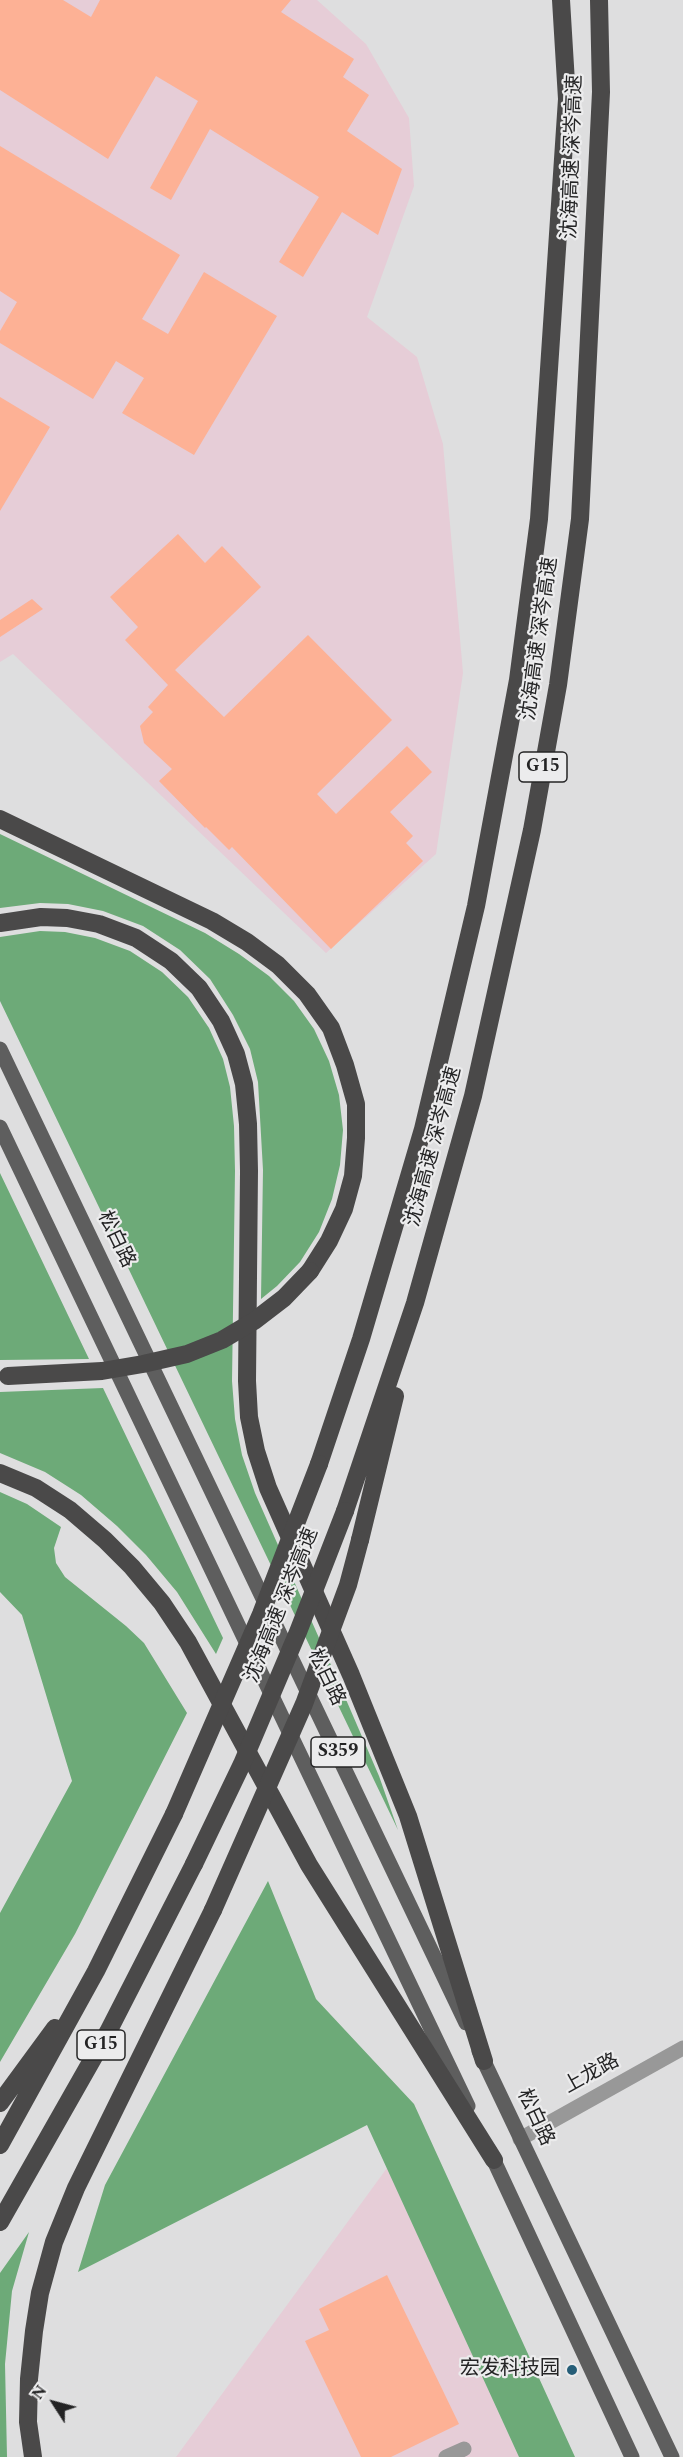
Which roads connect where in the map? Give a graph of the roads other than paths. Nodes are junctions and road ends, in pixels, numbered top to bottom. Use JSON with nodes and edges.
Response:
{"nodes":[{"id":1,"x":561,"y":0,"type":"edge"},
{"id":2,"x":599,"y":0,"type":"edge"},
{"id":3,"x":0,"y":819,"type":"edge"},
{"id":4,"x":0,"y":923,"type":"edge"},
{"id":5,"x":0,"y":1049,"type":"edge"},
{"id":6,"x":0,"y":1127,"type":"edge"},
{"id":7,"x":415,"y":1303,"type":"junction"},
{"id":8,"x":4,"y":1376,"type":"edge"},
{"id":9,"x":0,"y":1473,"type":"edge"},
{"id":10,"x":96,"y":1971,"type":"junction"},
{"id":11,"x":683,"y":2048,"type":"edge"},
{"id":12,"x":484,"y":2061,"type":"junction"},
{"id":13,"x":0,"y":2103,"type":"edge"},
{"id":14,"x":520,"y":2139,"type":"junction"},
{"id":15,"x":0,"y":2145,"type":"edge"},
{"id":16,"x":494,"y":2160,"type":"junction"},
{"id":17,"x":0,"y":2222,"type":"edge"},
{"id":18,"x":464,"y":2449,"type":"dead end"},
{"id":19,"x":33,"y":2457,"type":"edge"},
{"id":20,"x":446,"y":2457,"type":"edge"},
{"id":21,"x":632,"y":2457,"type":"edge"},
{"id":22,"x":672,"y":2457,"type":"edge"}],
"edges":[{"from":1,"to":10,"type":"highway","name":"沈海高速 深岑高速","number":"G15","bridge":true},
{"from":2,"to":7,"type":"highway","name":"沈海高速 深岑高速","number":"G15"},
{"from":3,"to":8,"type":"highway","bridge":true},
{"from":4,"to":12,"type":"highway"},
{"from":5,"to":12,"type":"main road","name":"松白路","number":"S359"},
{"from":6,"to":16,"type":"main road","number":"S359"},
{"from":7,"to":17,"type":"highway","name":"沈海高速 深岑高速","number":"G15","bridge":true},
{"from":7,"to":19,"type":"highway","bridge":true},
{"from":9,"to":16,"type":"highway"},
{"from":10,"to":13,"type":"highway"},
{"from":10,"to":15,"type":"highway","name":"沈海高速 深岑高速","number":"G15"},
{"from":11,"to":14,"type":"street","name":"上龙路"},
{"from":12,"to":14,"type":"main road","name":"松白路","number":"S359"},
{"from":14,"to":22,"type":"main road","name":"松白路","number":"S359"},
{"from":16,"to":21,"type":"main road","number":"S359"},
{"from":18,"to":20,"type":"street"}]}
